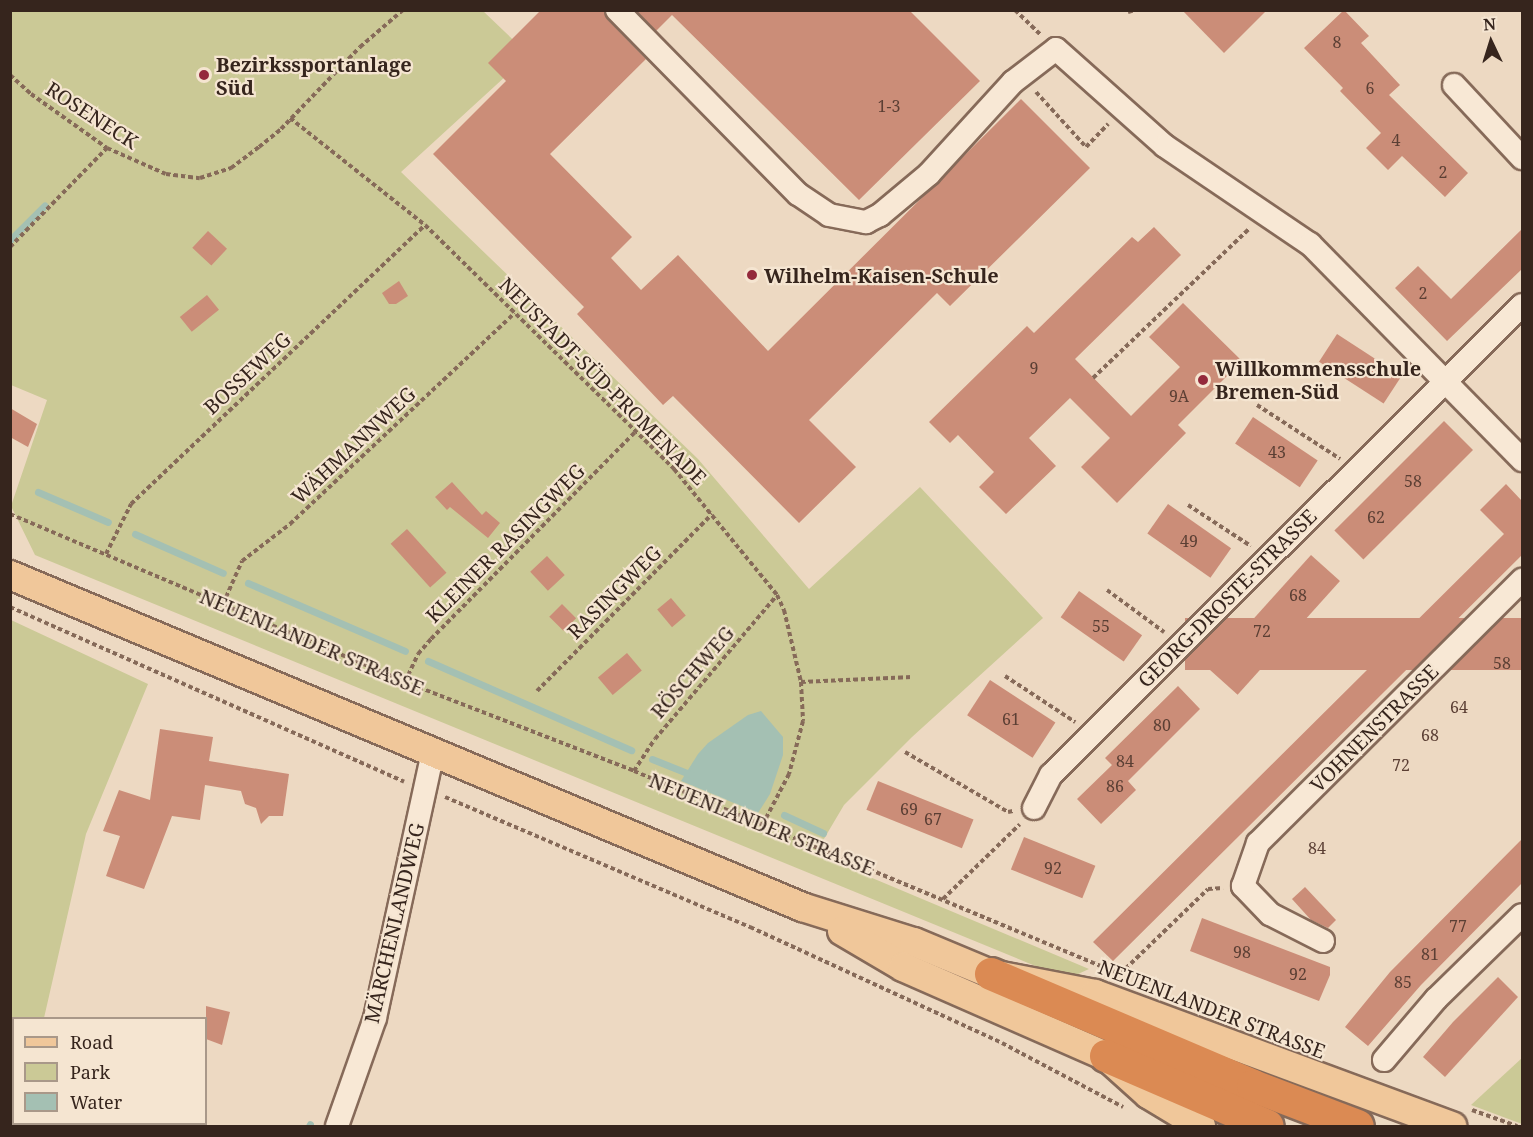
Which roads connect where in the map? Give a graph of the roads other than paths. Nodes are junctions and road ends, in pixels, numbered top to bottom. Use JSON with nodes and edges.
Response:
{"nodes":[{"id":1,"x":617,"y":10,"type":"edge"},
{"id":2,"x":1454,"y":85,"type":"dead end"},
{"id":3,"x":1522,"y":158,"type":"edge"},
{"id":4,"x":1522,"y":305,"type":"edge"},
{"id":5,"x":1444,"y":382,"type":"junction"},
{"id":6,"x":1522,"y":460,"type":"edge"},
{"id":7,"x":10,"y":574,"type":"edge"},
{"id":8,"x":1522,"y":580,"type":"edge"},
{"id":9,"x":433,"y":752,"type":"junction"},
{"id":10,"x":1034,"y":808,"type":"road end"},
{"id":11,"x":802,"y":907,"type":"junction"},
{"id":12,"x":1522,"y":915,"type":"edge"},
{"id":13,"x":1323,"y":941,"type":"dead end"},
{"id":14,"x":991,"y":974,"type":"junction"},
{"id":15,"x":1106,"y":1056,"type":"junction"},
{"id":16,"x":1384,"y":1060,"type":"dead end"},
{"id":17,"x":1458,"y":1117,"type":"edge"},
{"id":18,"x":337,"y":1126,"type":"edge"},
{"id":19,"x":1201,"y":1126,"type":"edge"},
{"id":20,"x":1268,"y":1126,"type":"edge"},
{"id":21,"x":1358,"y":1126,"type":"edge"}],
"edges":[{"from":1,"to":5,"type":"street"},
{"from":2,"to":3,"type":"street"},
{"from":4,"to":5,"type":"street","name":"GEORG-DROSTE-STRASSE"},
{"from":5,"to":6,"type":"street"},
{"from":5,"to":10,"type":"street","name":"GEORG-DROSTE-STRASSE"},
{"from":7,"to":9,"type":"main road","name":"NEUENLANDER STRASSE"},
{"from":8,"to":13,"type":"street","name":"VOHNENSTRASSE"},
{"from":9,"to":11,"type":"main road","name":"NEUENLANDER STRASSE"},
{"from":9,"to":18,"type":"street","name":"MÄRCHENLANDWEG"},
{"from":11,"to":14,"type":"main road","name":"NEUENLANDER STRASSE"},
{"from":11,"to":15,"type":"main road","name":"NEUENLANDER STRASSE"},
{"from":12,"to":16,"type":"street"},
{"from":14,"to":17,"type":"main road","name":"NEUENLANDER STRASSE"},
{"from":14,"to":21,"type":"highway","name":"NEUENLANDER STRASSE"},
{"from":15,"to":19,"type":"main road","name":"NEUENLANDER STRASSE"},
{"from":15,"to":20,"type":"highway","name":"NEUENLANDER STRASSE"}]}
